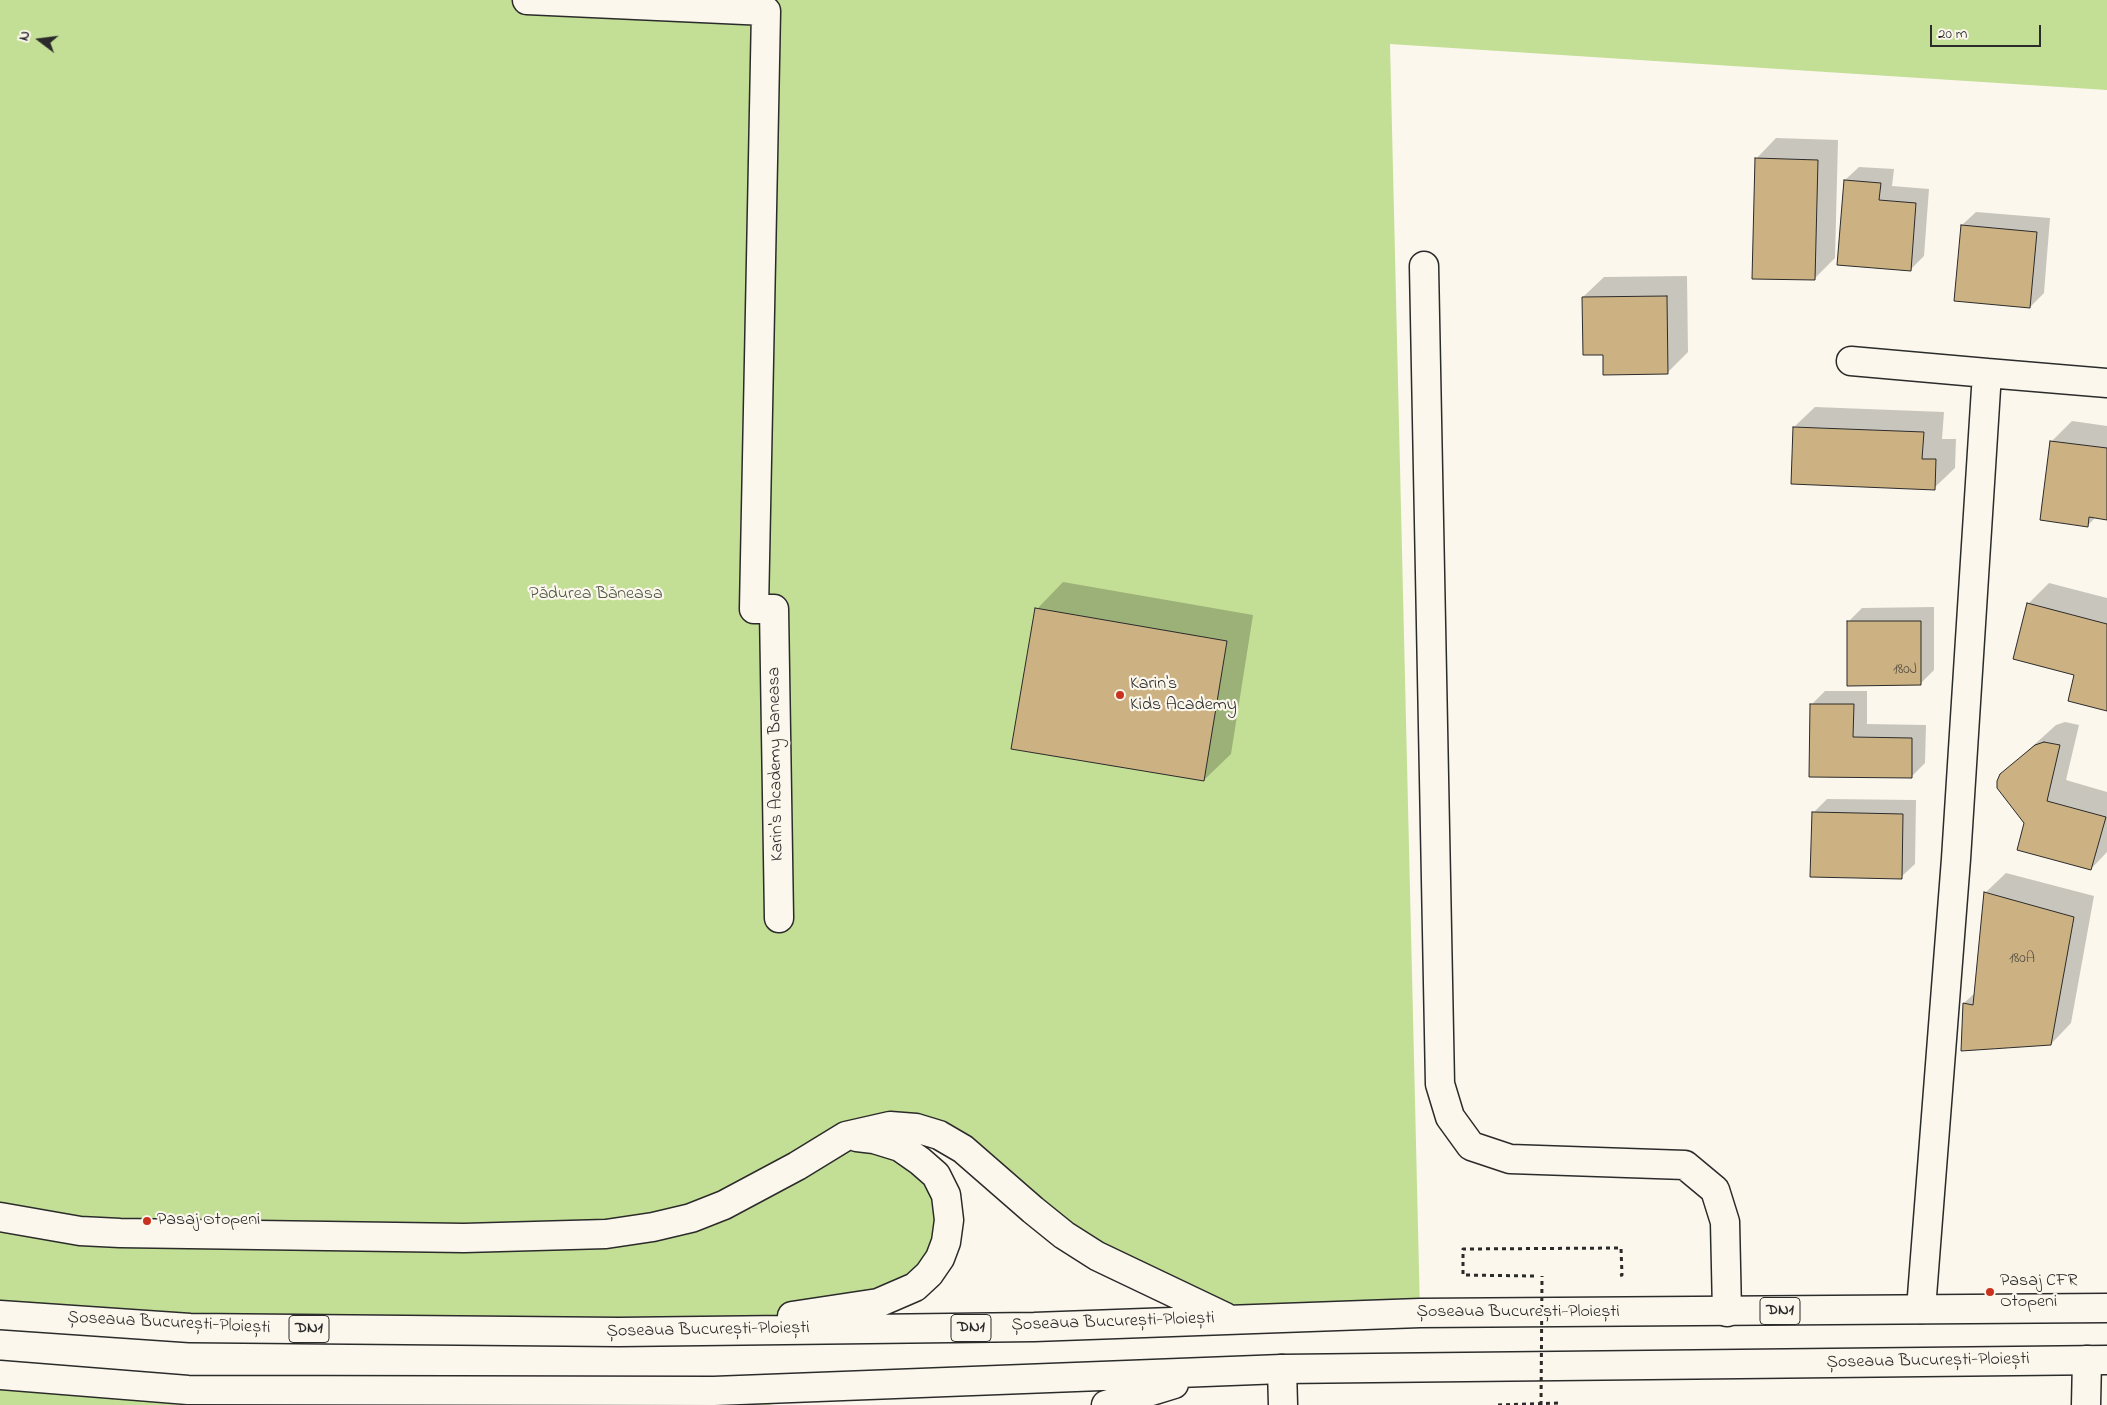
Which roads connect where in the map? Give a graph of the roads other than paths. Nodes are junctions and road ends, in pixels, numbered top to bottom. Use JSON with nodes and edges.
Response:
{"nodes":[{"id":1,"x":528,"y":0,"type":"edge"},
{"id":2,"x":1424,"y":266,"type":"dead end"},
{"id":3,"x":1851,"y":361,"type":"dead end"},
{"id":4,"x":1987,"y":373,"type":"junction"},
{"id":5,"x":2107,"y":383,"type":"edge"},
{"id":6,"x":779,"y":918,"type":"dead end"},
{"id":7,"x":846,"y":1136,"type":"junction"},
{"id":8,"x":0,"y":1217,"type":"edge"},
{"id":9,"x":2107,"y":1303,"type":"edge"},
{"id":10,"x":2107,"y":1308,"type":"edge"},
{"id":11,"x":1921,"y":1309,"type":"junction"},
{"id":12,"x":1727,"y":1312,"type":"junction"},
{"id":13,"x":0,"y":1315,"type":"edge"},
{"id":14,"x":1228,"y":1319,"type":"junction"},
{"id":15,"x":713,"y":1330,"type":"junction"},
{"id":16,"x":2097,"y":1360,"type":"edge"},
{"id":17,"x":1282,"y":1369,"type":"junction"},
{"id":18,"x":1212,"y":1372,"type":"junction"},
{"id":19,"x":0,"y":1375,"type":"edge"},
{"id":20,"x":714,"y":1391,"type":"junction"},
{"id":21,"x":773,"y":1405,"type":"edge"},
{"id":22,"x":1106,"y":1405,"type":"edge"},
{"id":23,"x":1283,"y":1405,"type":"edge"},
{"id":24,"x":2086,"y":1405,"type":"edge"}],
"edges":[{"from":1,"to":6,"type":"main road","name":"Karin's Academy Baneasa"},
{"from":2,"to":12,"type":"main road"},
{"from":3,"to":4,"type":"main road"},
{"from":4,"to":5,"type":"main road"},
{"from":4,"to":11,"type":"main road"},
{"from":7,"to":8,"type":"main road"},
{"from":7,"to":14,"type":"main road"},
{"from":7,"to":15,"type":"main road"},
{"from":9,"to":10,"type":"main road"},
{"from":10,"to":11,"type":"main road","name":"Șoseaua București-Ploiești","number":"DN1"},
{"from":11,"to":12,"type":"main road","name":"Șoseaua București-Ploiești","number":"DN1"},
{"from":12,"to":14,"type":"main road","name":"Șoseaua București-Ploiești","number":"DN1"},
{"from":13,"to":15,"type":"main road","name":"Șoseaua București-Ploiești","number":"DN1"},
{"from":14,"to":15,"type":"main road","name":"Șoseaua București-Ploiești","number":"DN1"},
{"from":16,"to":17,"type":"main road","name":"Șoseaua București-Ploiești"},
{"from":16,"to":24,"type":"main road","name":"Șoseaua București-Ploiești"},
{"from":17,"to":18,"type":"main road","name":"Șoseaua București-Ploiești"},
{"from":17,"to":23,"type":"main road"},
{"from":18,"to":20,"type":"main road","name":"Șoseaua București-Ploiești"},
{"from":18,"to":22,"type":"main road"},
{"from":19,"to":20,"type":"main road","name":"Șoseaua București-Ploiești"},
{"from":20,"to":21,"type":"main road"}]}
